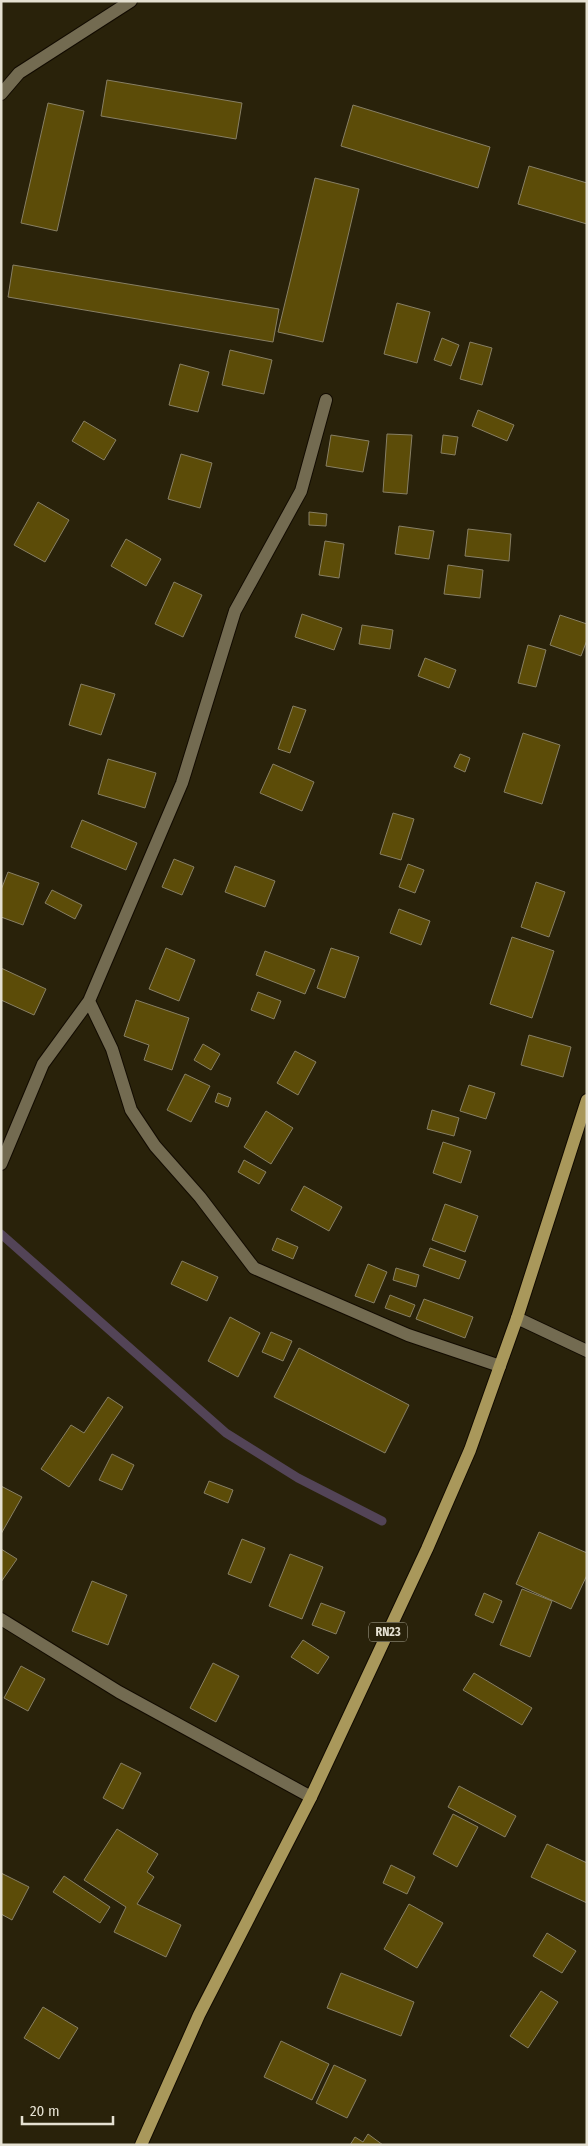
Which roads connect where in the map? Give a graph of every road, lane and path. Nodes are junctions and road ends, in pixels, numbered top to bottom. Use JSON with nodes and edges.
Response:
{"nodes":[{"id":1,"x":130,"y":1,"type":"edge"},
{"id":2,"x":1,"y":94,"type":"edge"},
{"id":3,"x":326,"y":400,"type":"dead end"},
{"id":4,"x":89,"y":1001,"type":"junction"},
{"id":5,"x":587,"y":1100,"type":"edge"},
{"id":6,"x":1,"y":1164,"type":"edge"},
{"id":7,"x":517,"y":1318,"type":"junction"},
{"id":8,"x":587,"y":1351,"type":"edge"},
{"id":9,"x":500,"y":1366,"type":"junction"},
{"id":10,"x":1,"y":1619,"type":"edge"},
{"id":11,"x":311,"y":1797,"type":"junction"},
{"id":12,"x":141,"y":2145,"type":"edge"}],
"edges":[{"from":1,"to":2,"type":"street"},
{"from":3,"to":4,"type":"street"},
{"from":4,"to":6,"type":"street"},
{"from":4,"to":9,"type":"street"},
{"from":5,"to":7,"type":"main road","number":"RN23"},
{"from":7,"to":8,"type":"street"},
{"from":7,"to":9,"type":"main road","number":"RN23"},
{"from":9,"to":11,"type":"main road","number":"RN23"},
{"from":10,"to":11,"type":"street"},
{"from":11,"to":12,"type":"main road","number":"RN23"}]}
